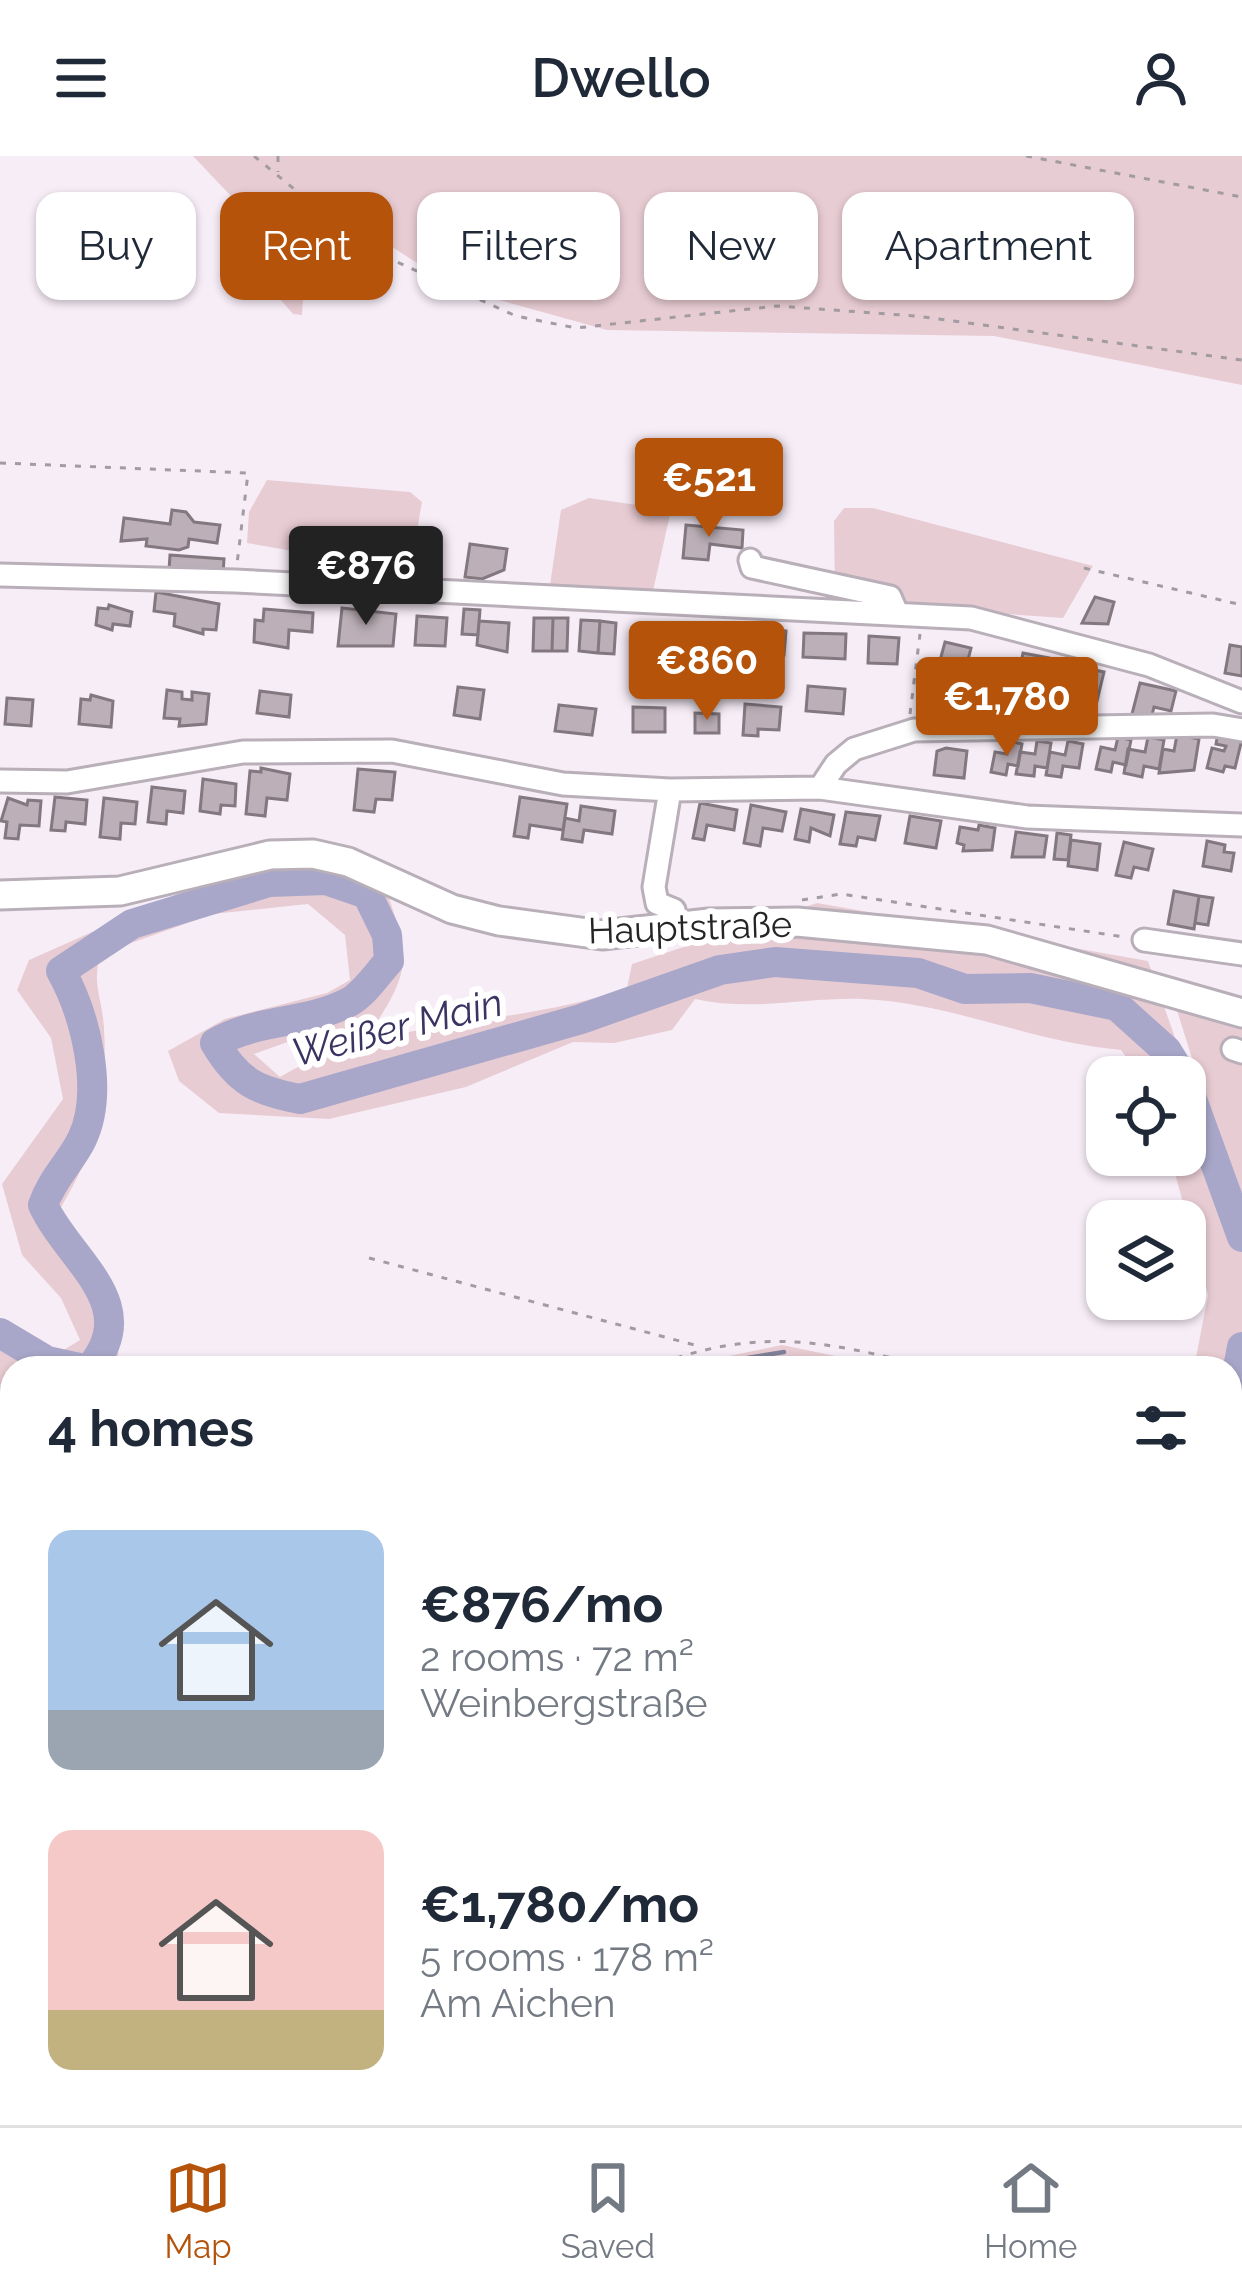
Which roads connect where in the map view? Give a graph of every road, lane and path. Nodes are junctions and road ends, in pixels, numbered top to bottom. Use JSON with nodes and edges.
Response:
{"nodes":[{"id":1,"x":254,"y":156,"type":"edge"},
{"id":2,"x":278,"y":156,"type":"edge"},
{"id":3,"x":1026,"y":156,"type":"edge"},
{"id":4,"x":278,"y":172,"type":"junction"},
{"id":5,"x":1242,"y":197,"type":"edge"},
{"id":6,"x":1242,"y":360,"type":"edge"},
{"id":7,"x":0,"y":463,"type":"edge"},
{"id":8,"x":750,"y":560,"type":"dead end"},
{"id":9,"x":1084,"y":568,"type":"dead end"},
{"id":10,"x":0,"y":575,"type":"edge"},
{"id":11,"x":235,"y":581,"type":"junction"},
{"id":12,"x":1242,"y":605,"type":"edge"},
{"id":13,"x":897,"y":614,"type":"junction"},
{"id":14,"x":923,"y":615,"type":"junction"},
{"id":15,"x":1242,"y":702,"type":"edge"},
{"id":16,"x":1242,"y":730,"type":"edge"},
{"id":17,"x":908,"y":732,"type":"junction"},
{"id":18,"x":0,"y":781,"type":"edge"},
{"id":19,"x":820,"y":788,"type":"junction"},
{"id":20,"x":670,"y":790,"type":"junction"},
{"id":21,"x":1242,"y":825,"type":"edge"},
{"id":22,"x":0,"y":895,"type":"edge"},
{"id":23,"x":674,"y":910,"type":"dead end"},
{"id":24,"x":1144,"y":940,"type":"dead end"},
{"id":25,"x":1242,"y":954,"type":"edge"},
{"id":26,"x":1242,"y":1013,"type":"edge"},
{"id":27,"x":369,"y":1258,"type":"dead end"},
{"id":28,"x":702,"y":1347,"type":"junction"},
{"id":29,"x":679,"y":1356,"type":"edge"},
{"id":30,"x":885,"y":1356,"type":"edge"}],
"edges":[{"from":1,"to":4,"type":"path"},
{"from":2,"to":4,"type":"path"},
{"from":3,"to":5,"type":"path"},
{"from":4,"to":6,"type":"path"},
{"from":7,"to":11,"type":"path"},
{"from":8,"to":13,"type":"street"},
{"from":9,"to":12,"type":"path"},
{"from":10,"to":11,"type":"street"},
{"from":11,"to":13,"type":"street"},
{"from":13,"to":14,"type":"street"},
{"from":14,"to":15,"type":"street"},
{"from":14,"to":17,"type":"path"},
{"from":16,"to":17,"type":"street"},
{"from":17,"to":19,"type":"street"},
{"from":18,"to":20,"type":"street"},
{"from":19,"to":20,"type":"street"},
{"from":19,"to":21,"type":"street"},
{"from":20,"to":23,"type":"street"},
{"from":22,"to":26,"type":"main road","name":"Hauptstraße"},
{"from":24,"to":25,"type":"street"},
{"from":27,"to":28,"type":"path"},
{"from":28,"to":29,"type":"path"},
{"from":28,"to":30,"type":"path"}]}
